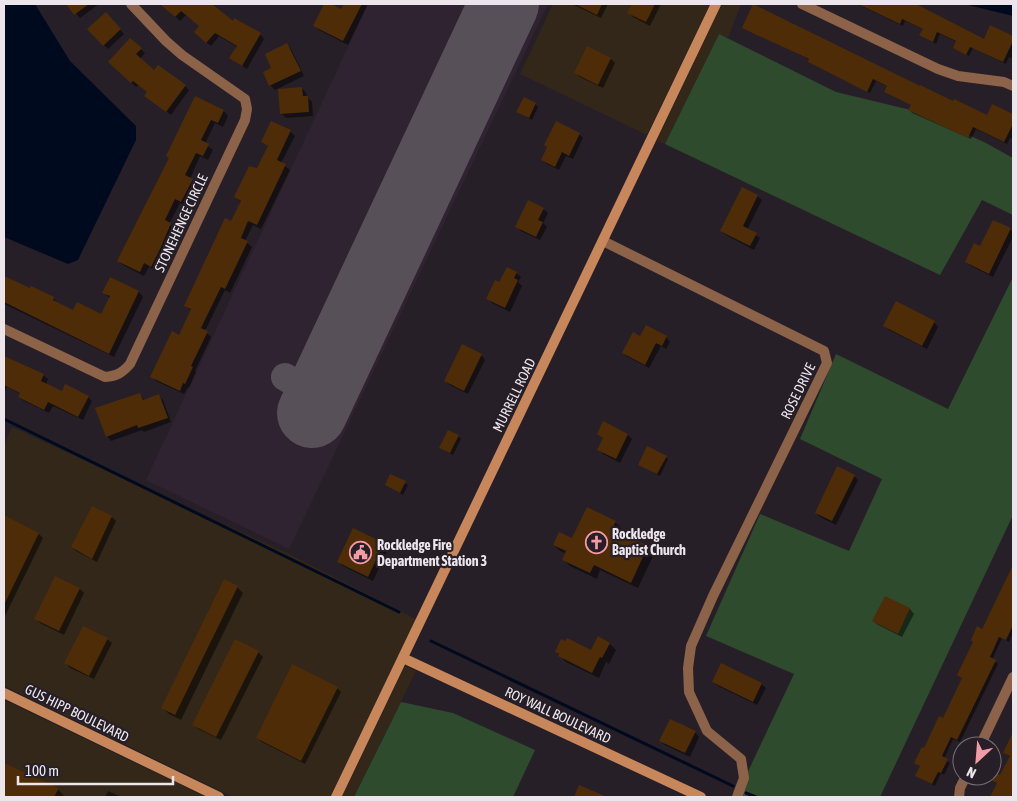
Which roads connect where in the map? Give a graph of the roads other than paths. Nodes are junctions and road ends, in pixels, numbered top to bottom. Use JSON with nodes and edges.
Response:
{"nodes":[{"id":1,"x":131,"y":4,"type":"edge"},
{"id":2,"x":716,"y":4,"type":"edge"},
{"id":3,"x":802,"y":4,"type":"edge"},
{"id":4,"x":1013,"y":86,"type":"edge"},
{"id":5,"x":603,"y":241,"type":"junction"},
{"id":6,"x":4,"y":329,"type":"edge"},
{"id":7,"x":403,"y":658,"type":"junction"},
{"id":8,"x":1013,"y":677,"type":"edge"},
{"id":9,"x":4,"y":693,"type":"edge"},
{"id":10,"x":985,"y":736,"type":"edge"},
{"id":11,"x":220,"y":797,"type":"edge"},
{"id":12,"x":336,"y":797,"type":"edge"},
{"id":13,"x":701,"y":797,"type":"edge"},
{"id":14,"x":736,"y":797,"type":"edge"}],
"edges":[{"from":1,"to":6,"type":"street","name":"STONEHENGE CIRCLE"},
{"from":2,"to":5,"type":"street","name":"MURRELL ROAD"},
{"from":3,"to":4,"type":"street"},
{"from":5,"to":7,"type":"street","name":"MURRELL ROAD"},
{"from":5,"to":14,"type":"street","name":"ROSE DRIVE"},
{"from":7,"to":12,"type":"street","name":"MURRELL ROAD"},
{"from":7,"to":13,"type":"street","name":"ROY WALL BOULEVARD"},
{"from":8,"to":10,"type":"street"},
{"from":9,"to":11,"type":"street","name":"GUS HIPP BOULEVARD"}]}
